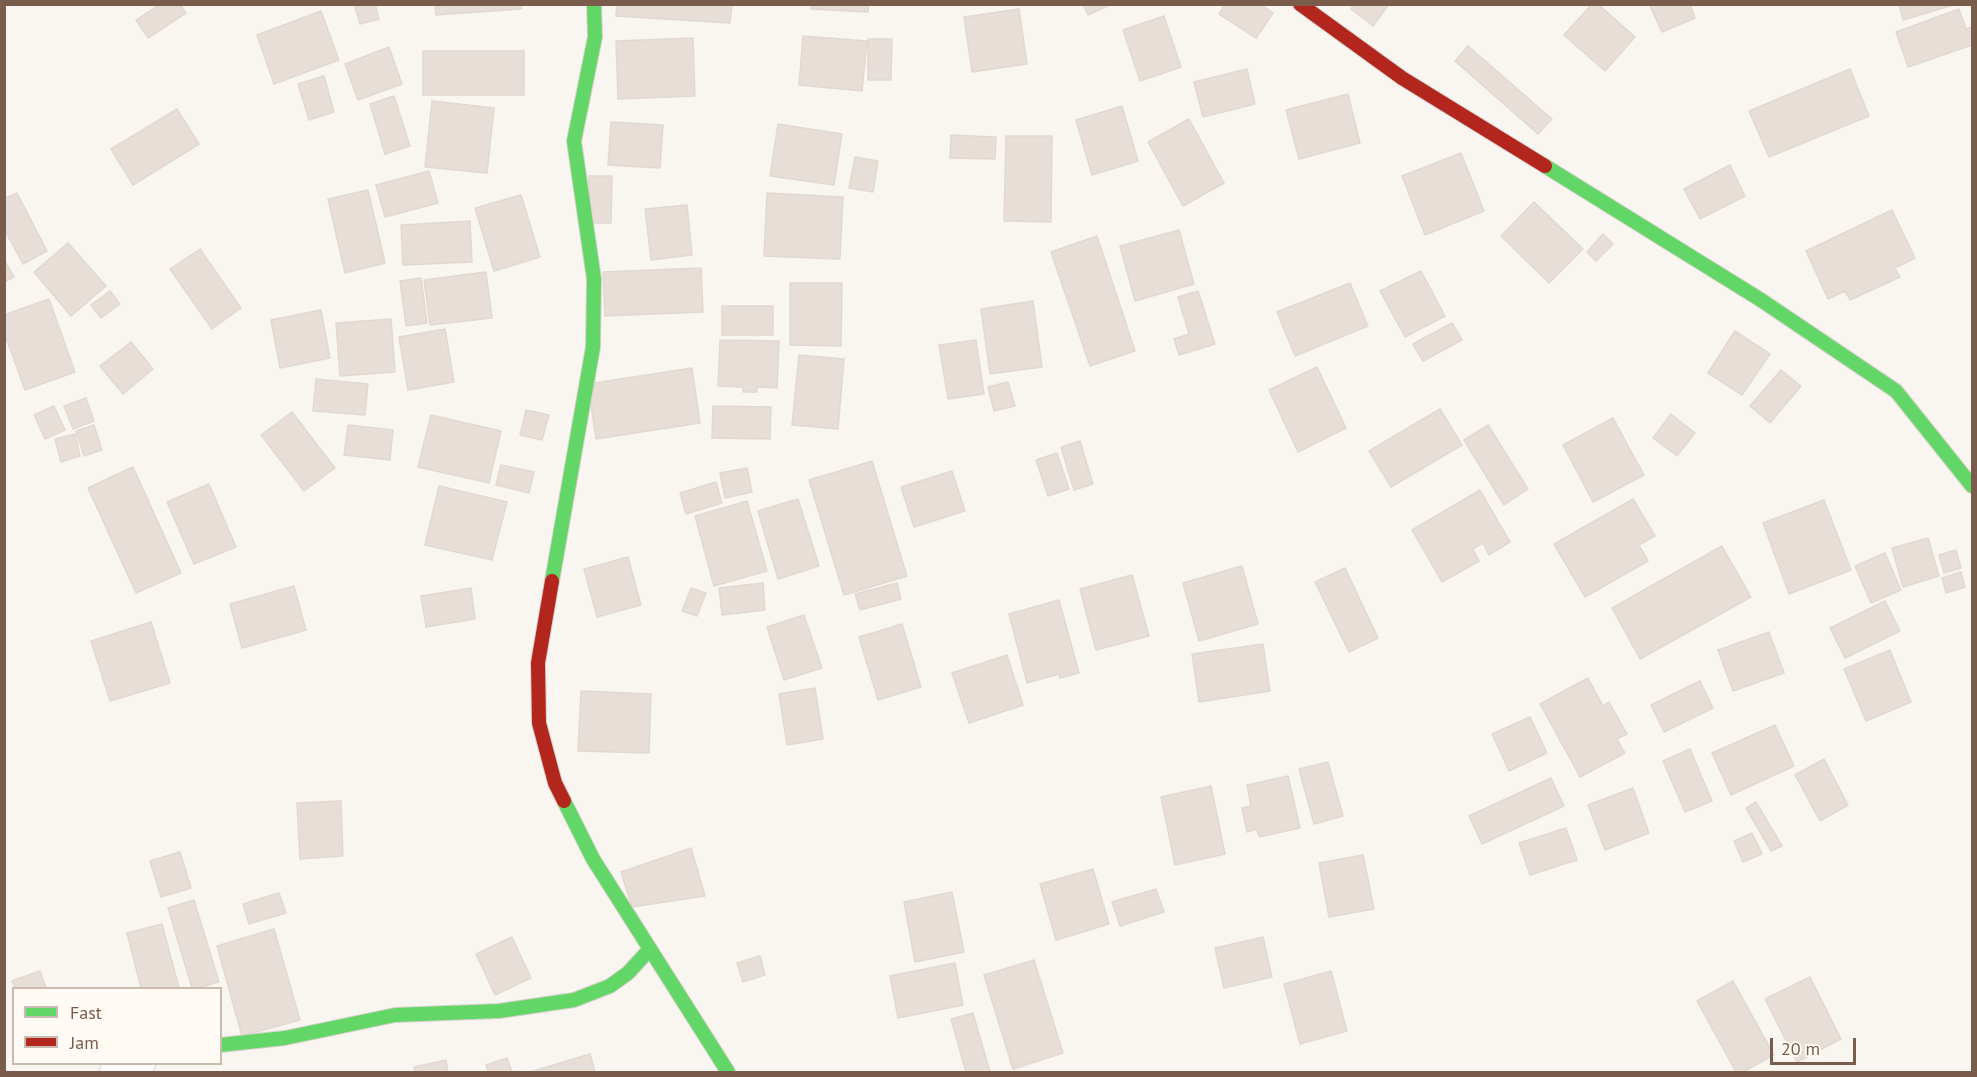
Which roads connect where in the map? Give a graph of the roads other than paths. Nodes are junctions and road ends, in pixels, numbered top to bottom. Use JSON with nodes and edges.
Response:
{"nodes":[{"id":1,"x":594,"y":4,"type":"edge"},
{"id":2,"x":1300,"y":4,"type":"edge"},
{"id":3,"x":1972,"y":486,"type":"edge"},
{"id":4,"x":650,"y":949,"type":"junction"},
{"id":5,"x":222,"y":1045,"type":"edge"},
{"id":6,"x":138,"y":1065,"type":"edge"},
{"id":7,"x":113,"y":1072,"type":"edge"},
{"id":8,"x":728,"y":1072,"type":"edge"}],
"edges":[{"from":1,"to":4,"type":"street"},
{"from":2,"to":3,"type":"street"},
{"from":4,"to":5,"type":"street"},
{"from":4,"to":8,"type":"street"},
{"from":6,"to":7,"type":"street"}]}
